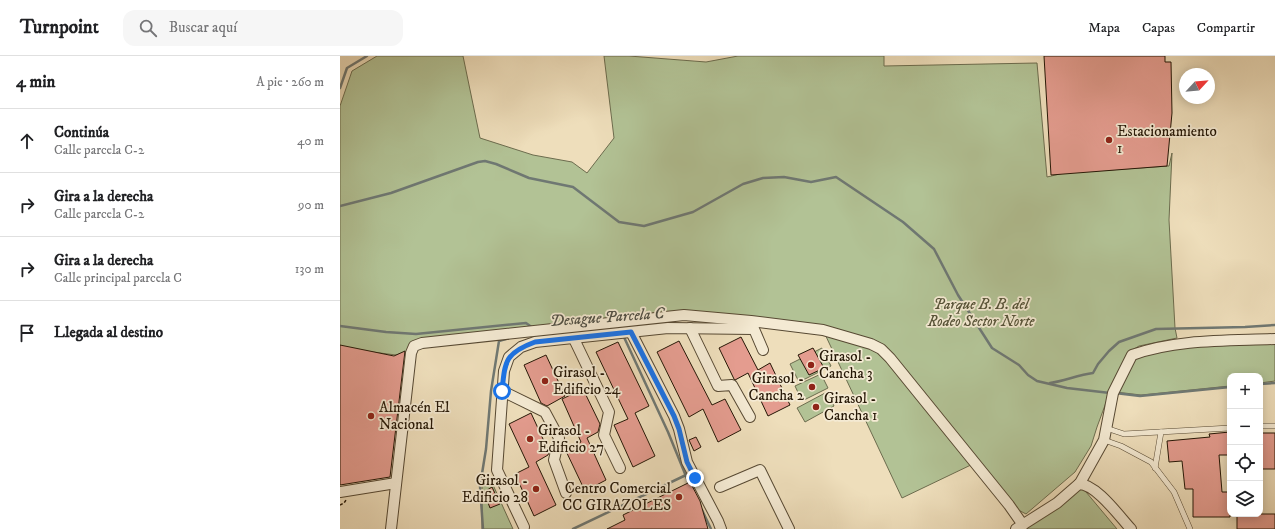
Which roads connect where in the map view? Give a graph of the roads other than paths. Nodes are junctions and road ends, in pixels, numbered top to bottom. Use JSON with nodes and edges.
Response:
{"nodes":[{"id":1,"x":690,"y":328,"type":"junction"},
{"id":2,"x":631,"y":332,"type":"junction"},
{"id":3,"x":574,"y":339,"type":"junction"},
{"id":4,"x":1275,"y":339,"type":"edge"},
{"id":5,"x":763,"y":350,"type":"dead end"},
{"id":6,"x":502,"y":391,"type":"junction"},
{"id":7,"x":750,"y":418,"type":"dead end"},
{"id":8,"x":1263,"y":426,"type":"edge"},
{"id":9,"x":1275,"y":426,"type":"edge"},
{"id":10,"x":1106,"y":428,"type":"junction"},
{"id":11,"x":1227,"y":428,"type":"edge"},
{"id":12,"x":1161,"y":432,"type":"junction"},
{"id":13,"x":1104,"y":440,"type":"junction"},
{"id":14,"x":620,"y":468,"type":"dead end"},
{"id":15,"x":1155,"y":468,"type":"junction"},
{"id":16,"x":396,"y":483,"type":"junction"},
{"id":17,"x":1079,"y":484,"type":"junction"},
{"id":18,"x":720,"y":487,"type":"dead end"},
{"id":19,"x":340,"y":492,"type":"edge"},
{"id":20,"x":566,"y":493,"type":"dead end"},
{"id":21,"x":524,"y":527,"type":"dead end"},
{"id":22,"x":1019,"y":527,"type":"edge"},
{"id":23,"x":391,"y":529,"type":"edge"},
{"id":24,"x":721,"y":529,"type":"edge"},
{"id":25,"x":789,"y":529,"type":"edge"},
{"id":26,"x":1130,"y":529,"type":"edge"},
{"id":27,"x":1190,"y":529,"type":"edge"}],
"edges":[{"from":1,"to":2,"type":"street"},
{"from":1,"to":5,"type":"street"},
{"from":1,"to":7,"type":"street"},
{"from":2,"to":3,"type":"street"},
{"from":2,"to":24,"type":"street"},
{"from":3,"to":6,"type":"street"},
{"from":3,"to":14,"type":"street"},
{"from":4,"to":10,"type":"street"},
{"from":6,"to":20,"type":"street"},
{"from":6,"to":21,"type":"street"},
{"from":8,"to":9,"type":"lane"},
{"from":10,"to":12,"type":"lane"},
{"from":10,"to":13,"type":"street"},
{"from":11,"to":12,"type":"lane"},
{"from":12,"to":15,"type":"lane"},
{"from":13,"to":15,"type":"lane"},
{"from":13,"to":17,"type":"street"},
{"from":15,"to":27,"type":"lane"},
{"from":16,"to":19,"type":"street"},
{"from":16,"to":22,"type":"street"},
{"from":16,"to":23,"type":"street"},
{"from":17,"to":22,"type":"street"},
{"from":17,"to":26,"type":"street"},
{"from":18,"to":25,"type":"street"}]}
